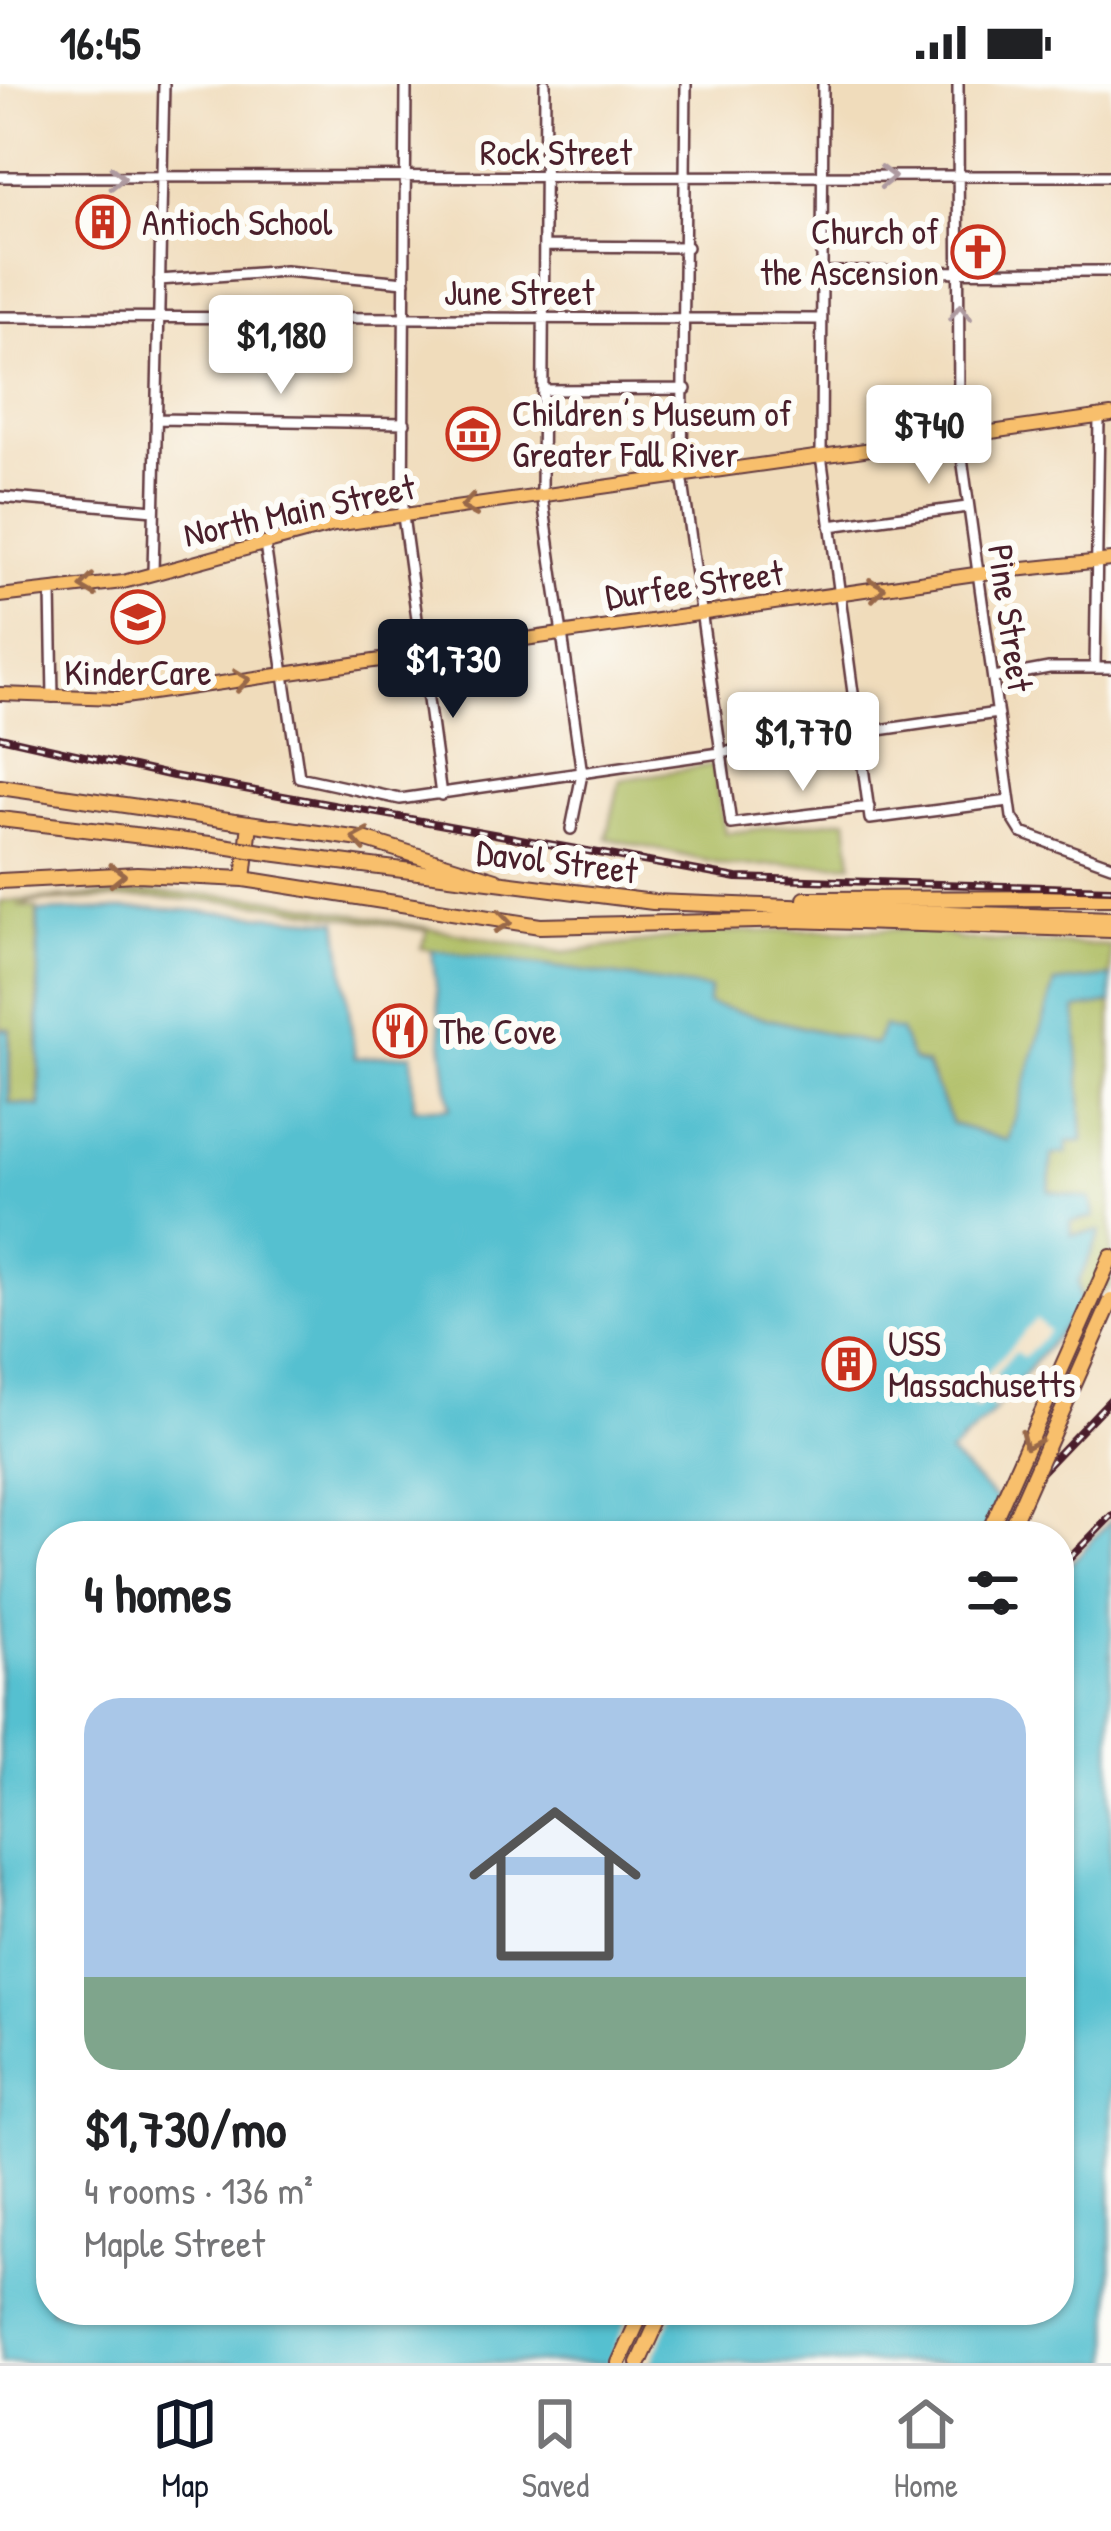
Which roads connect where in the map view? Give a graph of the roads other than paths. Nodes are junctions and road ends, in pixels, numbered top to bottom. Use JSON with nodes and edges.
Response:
{"nodes":[{"id":1,"x":164,"y":84,"type":"edge"},
{"id":2,"x":406,"y":84,"type":"edge"},
{"id":3,"x":545,"y":84,"type":"edge"},
{"id":4,"x":686,"y":84,"type":"edge"},
{"id":5,"x":823,"y":84,"type":"edge"},
{"id":6,"x":958,"y":84,"type":"edge"},
{"id":7,"x":959,"y":176,"type":"junction"},
{"id":8,"x":1111,"y":176,"type":"edge"},
{"id":9,"x":0,"y":177,"type":"edge"},
{"id":10,"x":545,"y":177,"type":"junction"},
{"id":11,"x":161,"y":178,"type":"junction"},
{"id":12,"x":405,"y":178,"type":"junction"},
{"id":13,"x":686,"y":178,"type":"junction"},
{"id":14,"x":822,"y":178,"type":"junction"},
{"id":15,"x":544,"y":246,"type":"junction"},
{"id":16,"x":687,"y":247,"type":"junction"},
{"id":17,"x":1111,"y":271,"type":"edge"},
{"id":18,"x":821,"y":272,"type":"junction"},
{"id":19,"x":959,"y":273,"type":"junction"},
{"id":20,"x":159,"y":280,"type":"junction"},
{"id":21,"x":405,"y":282,"type":"junction"},
{"id":22,"x":0,"y":317,"type":"edge"},
{"id":23,"x":405,"y":318,"type":"junction"},
{"id":24,"x":158,"y":319,"type":"junction"},
{"id":25,"x":545,"y":319,"type":"junction"},
{"id":26,"x":821,"y":319,"type":"junction"},
{"id":27,"x":686,"y":320,"type":"junction"},
{"id":28,"x":686,"y":389,"type":"junction"},
{"id":29,"x":545,"y":390,"type":"junction"},
{"id":30,"x":1105,"y":417,"type":"edge"},
{"id":31,"x":156,"y":419,"type":"junction"},
{"id":32,"x":405,"y":423,"type":"junction"},
{"id":33,"x":959,"y":436,"type":"junction"},
{"id":34,"x":821,"y":455,"type":"junction"},
{"id":35,"x":682,"y":475,"type":"junction"},
{"id":36,"x":542,"y":494,"type":"junction"},
{"id":37,"x":0,"y":496,"type":"edge"},
{"id":38,"x":968,"y":507,"type":"junction"},
{"id":39,"x":154,"y":510,"type":"junction"},
{"id":40,"x":403,"y":516,"type":"junction"},
{"id":41,"x":830,"y":526,"type":"junction"},
{"id":42,"x":265,"y":544,"type":"junction"},
{"id":43,"x":1105,"y":560,"type":"edge"},
{"id":44,"x":153,"y":573,"type":"junction"},
{"id":45,"x":977,"y":574,"type":"junction"},
{"id":46,"x":51,"y":591,"type":"junction"},
{"id":47,"x":840,"y":594,"type":"junction"},
{"id":48,"x":0,"y":596,"type":"edge"},
{"id":49,"x":699,"y":614,"type":"junction"},
{"id":50,"x":560,"y":634,"type":"junction"},
{"id":51,"x":420,"y":655,"type":"junction"},
{"id":52,"x":1095,"y":668,"type":"junction"},
{"id":53,"x":1111,"y":668,"type":"edge"},
{"id":54,"x":284,"y":674,"type":"junction"},
{"id":55,"x":994,"y":678,"type":"junction"},
{"id":56,"x":0,"y":694,"type":"edge"},
{"id":57,"x":53,"y":697,"type":"junction"},
{"id":58,"x":998,"y":713,"type":"junction"},
{"id":59,"x":859,"y":735,"type":"junction"},
{"id":60,"x":721,"y":754,"type":"junction"},
{"id":61,"x":582,"y":774,"type":"junction"},
{"id":62,"x":0,"y":787,"type":"edge"},
{"id":63,"x":442,"y":795,"type":"junction"},
{"id":64,"x":1009,"y":801,"type":"junction"},
{"id":65,"x":868,"y":807,"type":"junction"},
{"id":66,"x":0,"y":819,"type":"edge"},
{"id":67,"x":250,"y":823,"type":"junction"},
{"id":68,"x":571,"y":829,"type":"dead end"},
{"id":69,"x":1111,"y":865,"type":"edge"},
{"id":70,"x":244,"y":879,"type":"junction"},
{"id":71,"x":0,"y":881,"type":"edge"},
{"id":72,"x":512,"y":886,"type":"junction"},
{"id":73,"x":1111,"y":898,"type":"edge"},
{"id":74,"x":717,"y":906,"type":"junction"},
{"id":75,"x":1111,"y":919,"type":"edge"},
{"id":76,"x":1111,"y":930,"type":"edge"},
{"id":77,"x":1111,"y":1257,"type":"edge"},
{"id":78,"x":1111,"y":1301,"type":"edge"},
{"id":79,"x":994,"y":1521,"type":"edge"},
{"id":80,"x":1014,"y":1521,"type":"edge"},
{"id":81,"x":636,"y":2325,"type":"edge"},
{"id":82,"x":655,"y":2325,"type":"edge"},
{"id":83,"x":620,"y":2363,"type":"edge"},
{"id":84,"x":639,"y":2363,"type":"edge"}],
"edges":[{"from":1,"to":11,"type":"street"},
{"from":2,"to":12,"type":"street"},
{"from":3,"to":10,"type":"street"},
{"from":4,"to":13,"type":"street"},
{"from":5,"to":14,"type":"street"},
{"from":6,"to":7,"type":"street","name":"Pine Street"},
{"from":7,"to":8,"type":"street","name":"Rock Street"},
{"from":14,"to":7,"type":"street","name":"Rock Street","one_way":true},
{"from":7,"to":19,"type":"street","name":"Pine Street"},
{"from":9,"to":11,"type":"street","name":"Rock Street","one_way":true},
{"from":10,"to":12,"type":"street","name":"Rock Street"},
{"from":10,"to":13,"type":"street","name":"Rock Street"},
{"from":10,"to":15,"type":"street"},
{"from":11,"to":12,"type":"street","name":"Rock Street"},
{"from":11,"to":20,"type":"street"},
{"from":12,"to":21,"type":"street"},
{"from":13,"to":14,"type":"street","name":"Rock Street"},
{"from":13,"to":16,"type":"street"},
{"from":14,"to":18,"type":"street"},
{"from":15,"to":16,"type":"street"},
{"from":15,"to":25,"type":"street"},
{"from":16,"to":27,"type":"street"},
{"from":17,"to":19,"type":"street"},
{"from":18,"to":19,"type":"street"},
{"from":18,"to":26,"type":"street"},
{"from":33,"to":19,"type":"street","name":"Pine Street","one_way":true},
{"from":20,"to":21,"type":"street"},
{"from":20,"to":24,"type":"street"},
{"from":21,"to":23,"type":"street"},
{"from":22,"to":24,"type":"street","name":"June Street"},
{"from":23,"to":24,"type":"street","name":"June Street"},
{"from":23,"to":25,"type":"street","name":"June Street"},
{"from":23,"to":32,"type":"street"},
{"from":24,"to":31,"type":"street"},
{"from":25,"to":27,"type":"street","name":"June Street"},
{"from":25,"to":29,"type":"street"},
{"from":26,"to":27,"type":"street","name":"June Street"},
{"from":26,"to":34,"type":"street"},
{"from":27,"to":28,"type":"street"},
{"from":28,"to":29,"type":"street"},
{"from":28,"to":35,"type":"street"},
{"from":29,"to":36,"type":"street"},
{"from":30,"to":33,"type":"main road","name":"North Main Street"},
{"from":30,"to":43,"type":"street"},
{"from":31,"to":32,"type":"street"},
{"from":31,"to":39,"type":"street"},
{"from":32,"to":40,"type":"street"},
{"from":33,"to":34,"type":"main road","name":"North Main Street"},
{"from":33,"to":38,"type":"street","name":"Pine Street"},
{"from":34,"to":35,"type":"main road","name":"North Main Street"},
{"from":34,"to":41,"type":"street"},
{"from":35,"to":36,"type":"main road","name":"North Main Street"},
{"from":35,"to":49,"type":"street"},
{"from":36,"to":40,"type":"main road","name":"North Main Street","one_way":true},
{"from":36,"to":50,"type":"street"},
{"from":37,"to":39,"type":"street"},
{"from":38,"to":41,"type":"street"},
{"from":38,"to":45,"type":"street","name":"Pine Street"},
{"from":39,"to":44,"type":"street"},
{"from":40,"to":42,"type":"main road","name":"North Main Street"},
{"from":40,"to":51,"type":"street"},
{"from":41,"to":47,"type":"street"},
{"from":42,"to":44,"type":"main road","name":"North Main Street"},
{"from":42,"to":54,"type":"street"},
{"from":43,"to":45,"type":"main road","name":"Durfee Street"},
{"from":43,"to":52,"type":"street"},
{"from":44,"to":46,"type":"main road","name":"North Main Street","one_way":true},
{"from":47,"to":45,"type":"main road","name":"Durfee Street","one_way":true},
{"from":45,"to":55,"type":"street","name":"Pine Street"},
{"from":46,"to":48,"type":"main road","name":"North Main Street"},
{"from":46,"to":57,"type":"street"},
{"from":47,"to":49,"type":"main road","name":"Durfee Street"},
{"from":47,"to":59,"type":"street"},
{"from":49,"to":50,"type":"main road","name":"Durfee Street"},
{"from":49,"to":60,"type":"street"},
{"from":50,"to":51,"type":"main road","name":"Durfee Street"},
{"from":50,"to":61,"type":"street"},
{"from":51,"to":54,"type":"main road","name":"Durfee Street"},
{"from":51,"to":63,"type":"street"},
{"from":52,"to":53,"type":"street"},
{"from":52,"to":55,"type":"street"},
{"from":57,"to":54,"type":"main road","name":"Durfee Street","one_way":true},
{"from":54,"to":63,"type":"street"},
{"from":55,"to":58,"type":"street","name":"Pine Street"},
{"from":56,"to":57,"type":"main road","name":"Durfee Street"},
{"from":58,"to":59,"type":"street"},
{"from":58,"to":64,"type":"street","name":"Pine Street"},
{"from":59,"to":60,"type":"street"},
{"from":59,"to":65,"type":"street"},
{"from":60,"to":61,"type":"street"},
{"from":60,"to":65,"type":"street"},
{"from":61,"to":63,"type":"street"},
{"from":61,"to":68,"type":"street"},
{"from":62,"to":67,"type":"highway"},
{"from":64,"to":65,"type":"street"},
{"from":64,"to":69,"type":"street"},
{"from":66,"to":72,"type":"highway","name":"Davol Street","bridge":true},
{"from":67,"to":70,"type":"highway"},
{"from":72,"to":67,"type":"highway","one_way":true},
{"from":71,"to":70,"type":"highway","name":"Davol Street","one_way":true},
{"from":70,"to":76,"type":"highway","name":"Davol Street","one_way":true},
{"from":72,"to":74,"type":"highway","name":"Davol Street"},
{"from":73,"to":74,"type":"highway"},
{"from":74,"to":75,"type":"highway","name":"Davol Street"},
{"from":77,"to":79,"type":"highway","one_way":true},
{"from":78,"to":80,"type":"highway","bridge":true},
{"from":81,"to":83,"type":"highway"},
{"from":82,"to":84,"type":"highway"}]}
